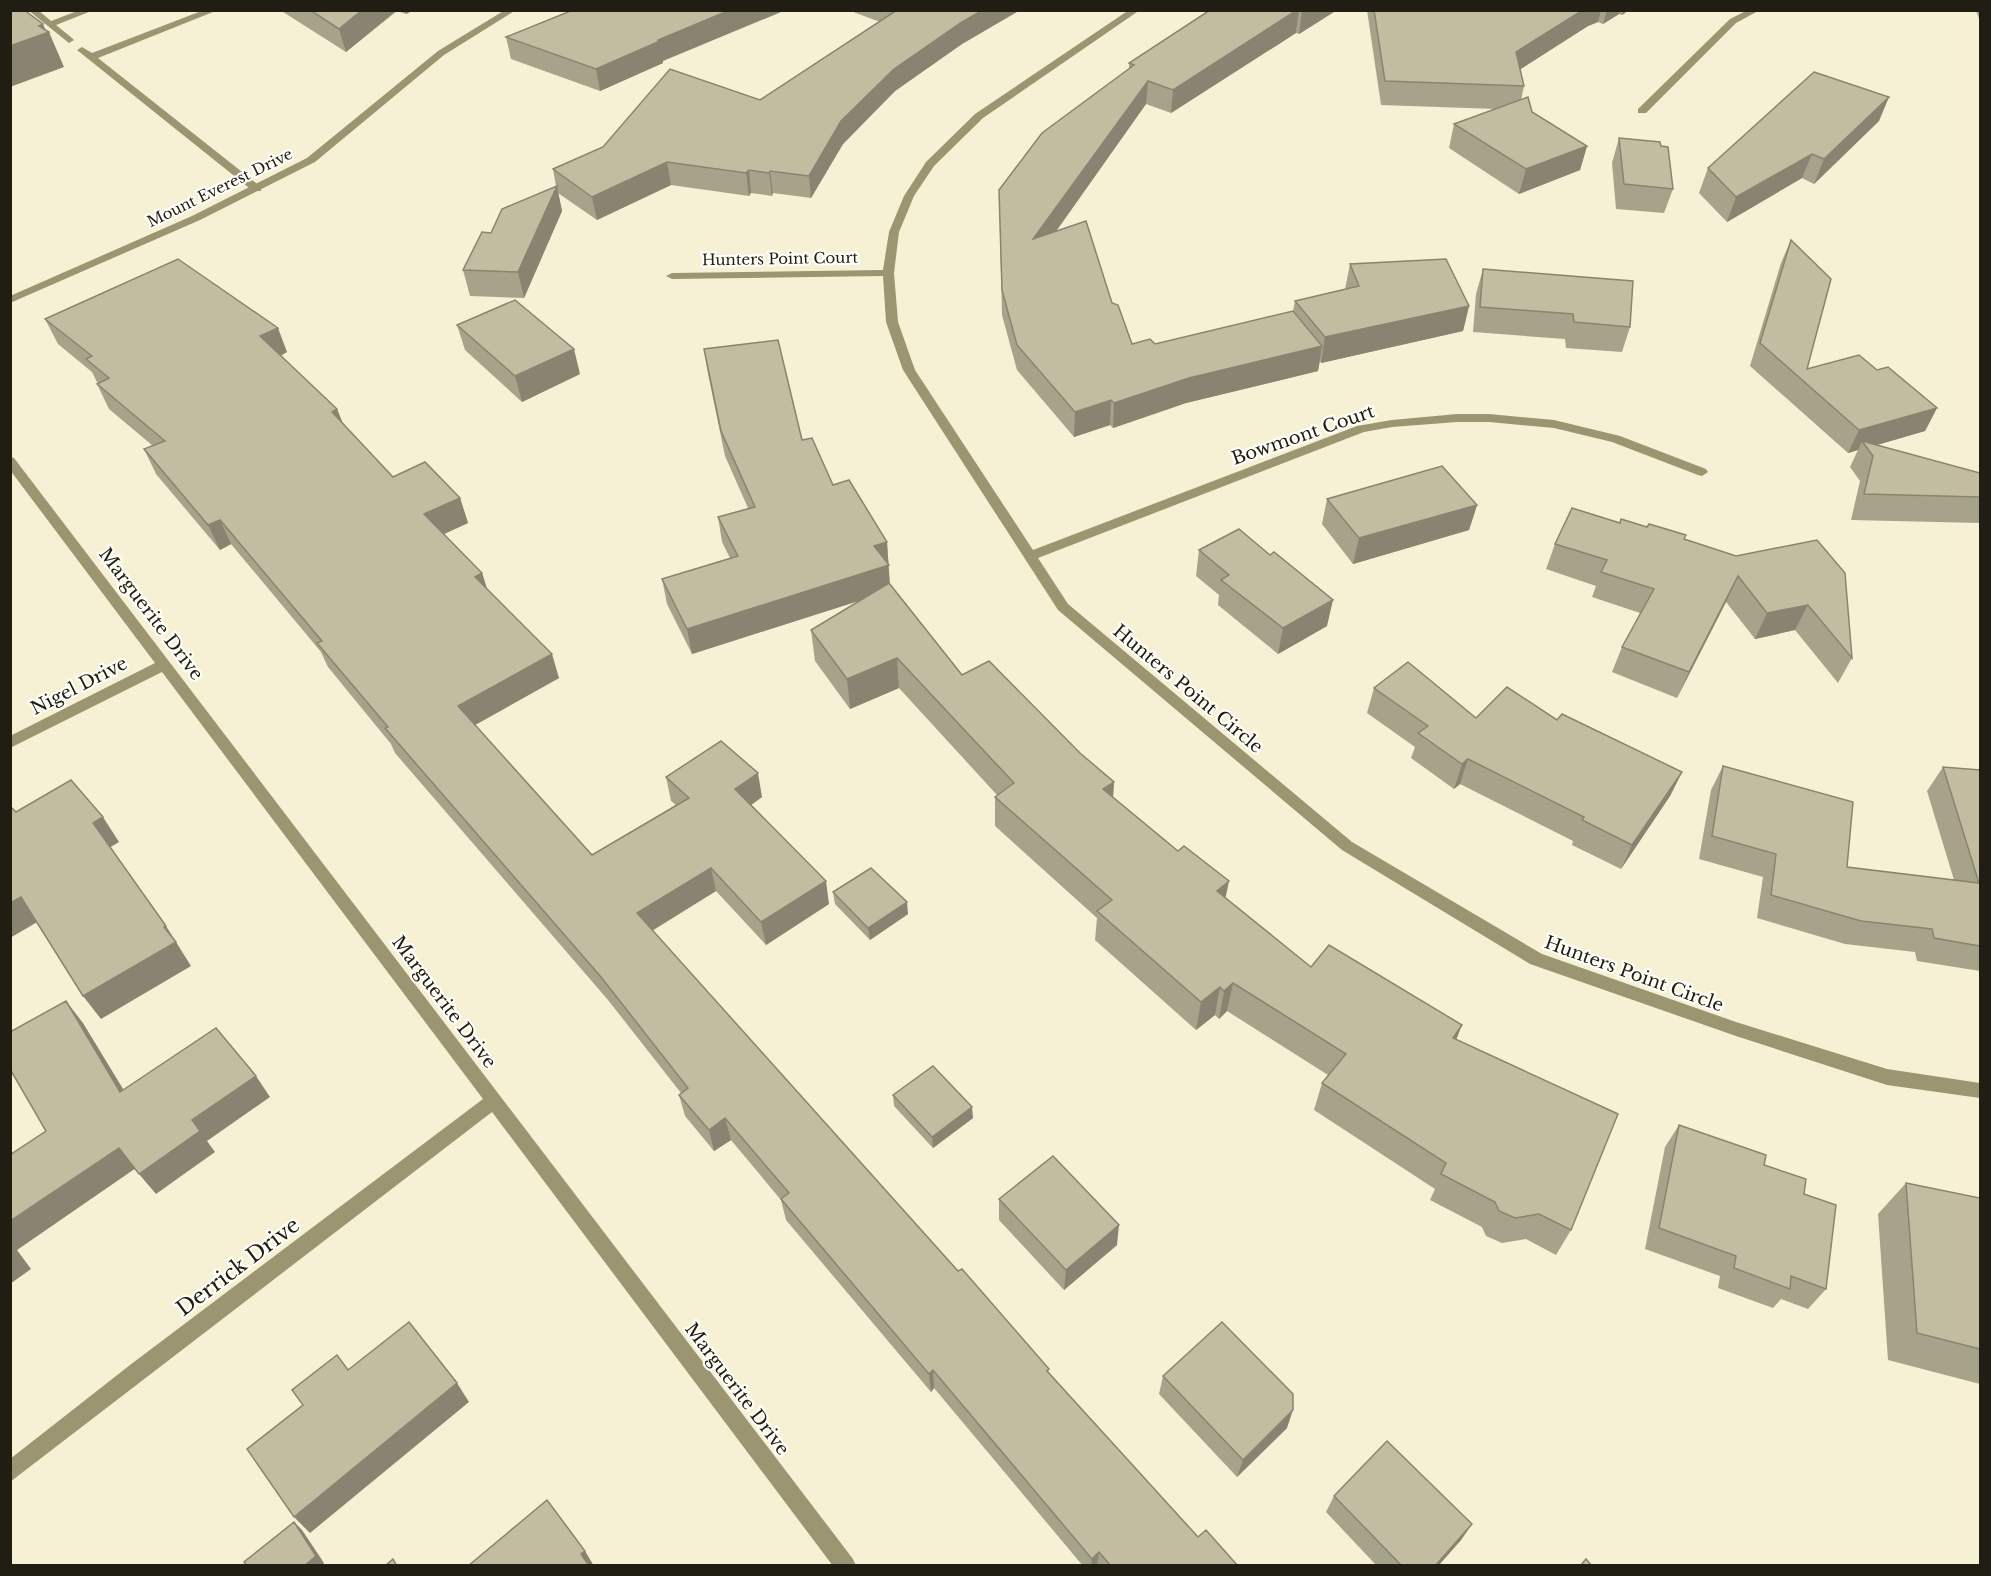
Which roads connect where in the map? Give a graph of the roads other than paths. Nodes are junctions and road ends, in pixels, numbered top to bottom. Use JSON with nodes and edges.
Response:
{"nodes":[{"id":1,"x":32,"y":10,"type":"edge"},
{"id":2,"x":90,"y":10,"type":"edge"},
{"id":3,"x":214,"y":10,"type":"edge"},
{"id":4,"x":512,"y":10,"type":"edge"},
{"id":5,"x":1136,"y":10,"type":"edge"},
{"id":6,"x":1756,"y":10,"type":"edge"},
{"id":7,"x":50,"y":24,"type":"junction"},
{"id":8,"x":69,"y":40,"type":"dead end"},
{"id":9,"x":82,"y":50,"type":"dead end"},
{"id":10,"x":91,"y":57,"type":"junction"},
{"id":11,"x":1642,"y":111,"type":"dead end"},
{"id":12,"x":257,"y":189,"type":"junction"},
{"id":13,"x":888,"y":273,"type":"junction"},
{"id":14,"x":672,"y":276,"type":"dead end"},
{"id":15,"x":10,"y":300,"type":"edge"},
{"id":16,"x":10,"y":461,"type":"edge"},
{"id":17,"x":1702,"y":472,"type":"dead end"},
{"id":18,"x":1029,"y":556,"type":"junction"},
{"id":19,"x":165,"y":665,"type":"junction"},
{"id":20,"x":10,"y":743,"type":"edge"},
{"id":21,"x":1980,"y":1091,"type":"edge"},
{"id":22,"x":494,"y":1101,"type":"junction"},
{"id":23,"x":10,"y":1472,"type":"edge"},
{"id":24,"x":846,"y":1566,"type":"edge"}],
"edges":[{"from":1,"to":7,"type":"street"},
{"from":2,"to":7,"type":"street"},
{"from":3,"to":10,"type":"street"},
{"from":4,"to":12,"type":"street","name":"Mount Everest Drive"},
{"from":5,"to":13,"type":"street","name":"Hunters Point Circle"},
{"from":6,"to":11,"type":"street"},
{"from":7,"to":8,"type":"street"},
{"from":9,"to":10,"type":"street"},
{"from":10,"to":12,"type":"street"},
{"from":12,"to":15,"type":"street","name":"Mount Everest Drive"},
{"from":13,"to":14,"type":"street","name":"Hunters Point Court"},
{"from":13,"to":18,"type":"street","name":"Hunters Point Circle"},
{"from":16,"to":19,"type":"street","name":"Marguerite Drive"},
{"from":17,"to":18,"type":"street","name":"Bowmont Court"},
{"from":18,"to":21,"type":"street","name":"Hunters Point Circle"},
{"from":19,"to":20,"type":"street","name":"Nigel Drive"},
{"from":19,"to":22,"type":"street","name":"Marguerite Drive"},
{"from":22,"to":23,"type":"street","name":"Derrick Drive"},
{"from":22,"to":24,"type":"street","name":"Marguerite Drive"}]}
